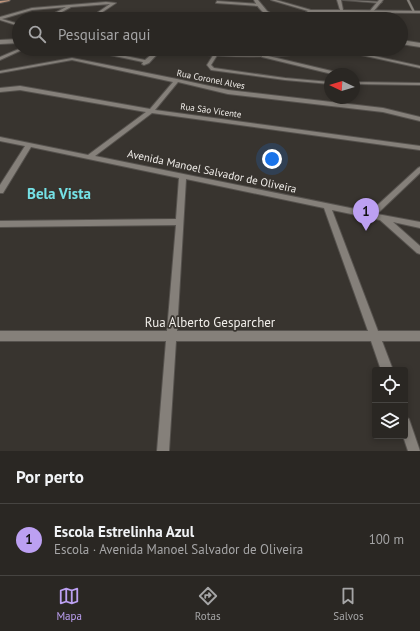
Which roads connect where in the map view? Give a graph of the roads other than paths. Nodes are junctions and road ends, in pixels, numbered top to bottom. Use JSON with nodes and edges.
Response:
{"nodes":[{"id":1,"x":8,"y":0,"type":"edge"},
{"id":2,"x":273,"y":0,"type":"edge"},
{"id":3,"x":339,"y":0,"type":"edge"},
{"id":4,"x":345,"y":0,"type":"edge"},
{"id":5,"x":408,"y":0,"type":"edge"},
{"id":6,"x":380,"y":1,"type":"edge"},
{"id":7,"x":0,"y":2,"type":"edge"},
{"id":8,"x":216,"y":2,"type":"dead end"},
{"id":9,"x":257,"y":2,"type":"edge"},
{"id":10,"x":72,"y":5,"type":"junction"},
{"id":11,"x":21,"y":12,"type":"edge"},
{"id":12,"x":59,"y":12,"type":"edge"},
{"id":13,"x":100,"y":12,"type":"edge"},
{"id":14,"x":267,"y":12,"type":"edge"},
{"id":15,"x":312,"y":12,"type":"joint"},
{"id":16,"x":342,"y":12,"type":"junction"},
{"id":17,"x":370,"y":12,"type":"junction"},
{"id":18,"x":414,"y":12,"type":"junction"},
{"id":19,"x":420,"y":12,"type":"edge"},
{"id":20,"x":12,"y":15,"type":"edge"},
{"id":21,"x":0,"y":18,"type":"edge"},
{"id":22,"x":12,"y":22,"type":"edge"},
{"id":23,"x":0,"y":42,"type":"edge"},
{"id":24,"x":12,"y":42,"type":"edge"},
{"id":25,"x":408,"y":43,"type":"edge"},
{"id":26,"x":420,"y":45,"type":"edge"},
{"id":27,"x":12,"y":54,"type":"edge"},
{"id":28,"x":120,"y":56,"type":"edge"},
{"id":29,"x":153,"y":56,"type":"edge"},
{"id":30,"x":214,"y":56,"type":"edge"},
{"id":31,"x":264,"y":56,"type":"edge"},
{"id":32,"x":369,"y":56,"type":"edge"},
{"id":33,"x":0,"y":59,"type":"edge"},
{"id":34,"x":147,"y":62,"type":"junction"},
{"id":35,"x":420,"y":67,"type":"edge"},
{"id":36,"x":324,"y":71,"type":"edge"},
{"id":37,"x":0,"y":72,"type":"edge"},
{"id":38,"x":136,"y":72,"type":"junction"},
{"id":39,"x":324,"y":79,"type":"edge"},
{"id":40,"x":177,"y":80,"type":"junction"},
{"id":41,"x":300,"y":81,"type":"junction"},
{"id":42,"x":324,"y":83,"type":"edge"},
{"id":43,"x":360,"y":83,"type":"edge"},
{"id":44,"x":420,"y":84,"type":"edge"},
{"id":45,"x":0,"y":90,"type":"edge"},
{"id":46,"x":151,"y":111,"type":"junction"},
{"id":47,"x":420,"y":119,"type":"edge"},
{"id":48,"x":0,"y":139,"type":"edge"},
{"id":49,"x":29,"y":145,"type":"junction"},
{"id":50,"x":420,"y":148,"type":"edge"},
{"id":51,"x":90,"y":156,"type":"junction"},
{"id":52,"x":420,"y":169,"type":"edge"},
{"id":53,"x":184,"y":177,"type":"junction"},
{"id":54,"x":0,"y":191,"type":"edge"},
{"id":55,"x":328,"y":206,"type":"junction"},
{"id":56,"x":370,"y":215,"type":"junction"},
{"id":57,"x":381,"y":217,"type":"junction"},
{"id":58,"x":180,"y":222,"type":"junction"},
{"id":59,"x":0,"y":224,"type":"edge"},
{"id":60,"x":420,"y":225,"type":"edge"},
{"id":61,"x":420,"y":251,"type":"edge"},
{"id":62,"x":172,"y":335,"type":"junction"},
{"id":63,"x":0,"y":336,"type":"edge"},
{"id":64,"x":376,"y":336,"type":"junction"},
{"id":65,"x":420,"y":336,"type":"edge"},
{"id":66,"x":386,"y":367,"type":"edge"},
{"id":67,"x":408,"y":432,"type":"edge"},
{"id":68,"x":163,"y":451,"type":"edge"},
{"id":69,"x":414,"y":451,"type":"edge"}],
"edges":[{"from":1,"to":7,"type":"main road"},
{"from":2,"to":15,"type":"street"},
{"from":3,"to":16,"type":"street"},
{"from":4,"to":6,"type":"street"},
{"from":5,"to":18,"type":"lane"},
{"from":6,"to":17,"type":"main road"},
{"from":8,"to":9,"type":"street"},
{"from":9,"to":14,"type":"main road"},
{"from":10,"to":11,"type":"street"},
{"from":10,"to":12,"type":"street"},
{"from":10,"to":13,"type":"street"},
{"from":15,"to":16,"type":"street"},
{"from":16,"to":17,"type":"street"},
{"from":17,"to":18,"type":"street"},
{"from":18,"to":19,"type":"street"},
{"from":20,"to":21,"type":"street"},
{"from":21,"to":22,"type":"street"},
{"from":23,"to":24,"type":"main road"},
{"from":25,"to":26,"type":"main road"},
{"from":27,"to":33,"type":"street"},
{"from":28,"to":34,"type":"street"},
{"from":29,"to":34,"type":"street"},
{"from":30,"to":41,"type":"street"},
{"from":31,"to":36,"type":"street"},
{"from":32,"to":35,"type":"street"},
{"from":34,"to":38,"type":"street"},
{"from":37,"to":38,"type":"street","name":"Rua Coronel Alves"},
{"from":38,"to":40,"type":"street","name":"Rua Coronel Alves"},
{"from":39,"to":41,"type":"street"},
{"from":40,"to":46,"type":"street"},
{"from":40,"to":47,"type":"street","name":"Rua Coronel Alves"},
{"from":41,"to":42,"type":"street"},
{"from":43,"to":44,"type":"street"},
{"from":45,"to":46,"type":"street","name":"Rua São Vicente"},
{"from":46,"to":50,"type":"street","name":"Rua São Vicente"},
{"from":46,"to":51,"type":"street"},
{"from":48,"to":49,"type":"street","name":"Avenida Manoel Salvador de Oliveira"},
{"from":49,"to":51,"type":"street","name":"Avenida Manoel Salvador de Oliveira"},
{"from":49,"to":54,"type":"street"},
{"from":51,"to":53,"type":"street","name":"Avenida Manoel Salvador de Oliveira"},
{"from":52,"to":56,"type":"street"},
{"from":53,"to":55,"type":"street","name":"Avenida Manoel Salvador de Oliveira"},
{"from":53,"to":58,"type":"street"},
{"from":55,"to":56,"type":"street","name":"Avenida Manoel Salvador de Oliveira"},
{"from":55,"to":64,"type":"street"},
{"from":56,"to":57,"type":"street","name":"Avenida Manoel Salvador de Oliveira"},
{"from":57,"to":60,"type":"street","name":"Avenida Manoel Salvador de Oliveira"},
{"from":57,"to":61,"type":"street"},
{"from":58,"to":59,"type":"street"},
{"from":58,"to":62,"type":"street"},
{"from":62,"to":63,"type":"street","name":"Rua Alberto Gesparcher"},
{"from":62,"to":64,"type":"street","name":"Rua Alberto Gesparcher"},
{"from":62,"to":68,"type":"street"},
{"from":64,"to":65,"type":"street","name":"Rua Alberto Gesparcher"},
{"from":64,"to":66,"type":"street"},
{"from":67,"to":69,"type":"street"}]}
